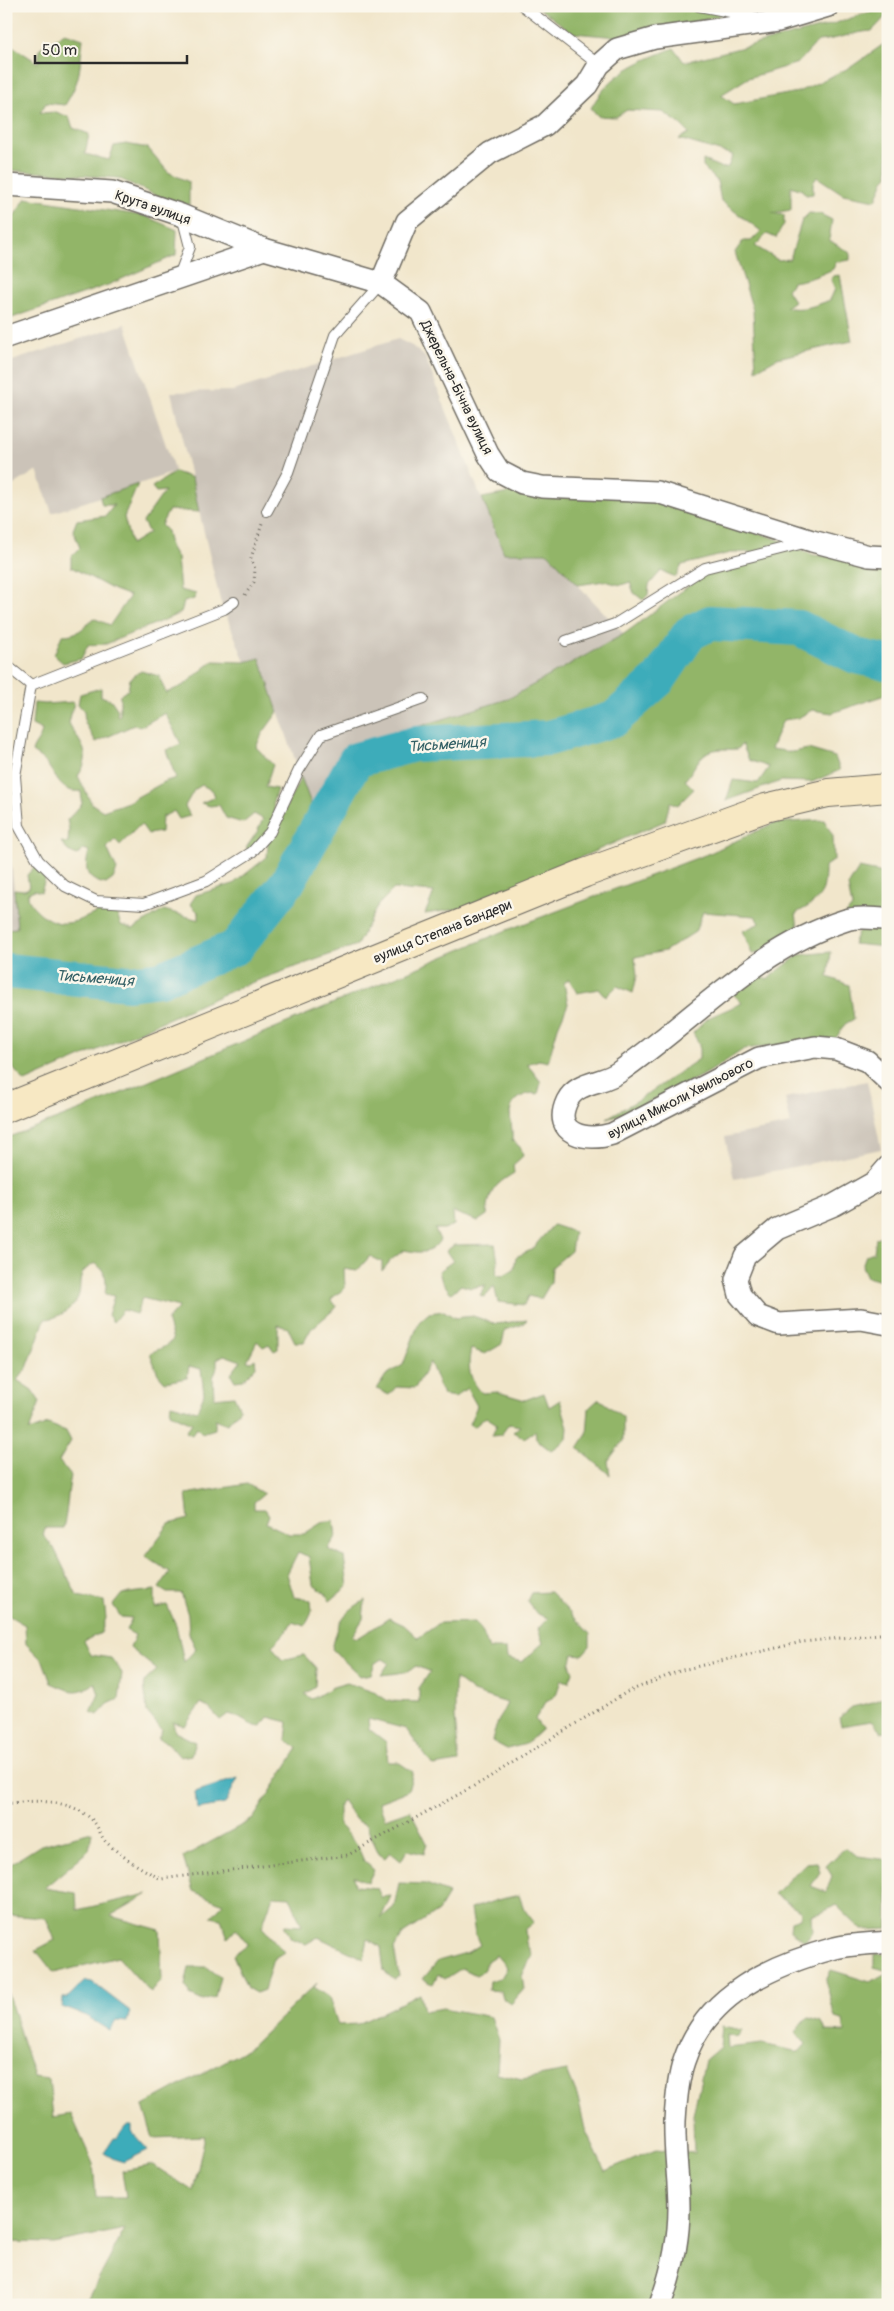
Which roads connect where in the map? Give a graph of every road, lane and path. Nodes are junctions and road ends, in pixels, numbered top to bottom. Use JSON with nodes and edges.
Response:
{"nodes":[{"id":1,"x":523,"y":6,"type":"edge"},
{"id":2,"x":699,"y":6,"type":"edge"},
{"id":3,"x":828,"y":6,"type":"edge"},
{"id":4,"x":778,"y":21,"type":"junction"},
{"id":5,"x":599,"y":65,"type":"junction"},
{"id":6,"x":6,"y":184,"type":"edge"},
{"id":7,"x":182,"y":215,"type":"junction"},
{"id":8,"x":264,"y":249,"type":"junction"},
{"id":9,"x":178,"y":280,"type":"junction"},
{"id":10,"x":381,"y":283,"type":"junction"},
{"id":11,"x":6,"y":337,"type":"edge"},
{"id":12,"x":267,"y":511,"type":"joint"},
{"id":13,"x":812,"y":541,"type":"junction"},
{"id":14,"x":888,"y":557,"type":"edge"},
{"id":15,"x":234,"y":602,"type":"joint"},
{"id":16,"x":566,"y":641,"type":"dead end"},
{"id":17,"x":6,"y":665,"type":"edge"},
{"id":18,"x":31,"y":685,"type":"junction"},
{"id":19,"x":423,"y":699,"type":"dead end"},
{"id":20,"x":15,"y":776,"type":"junction"},
{"id":21,"x":888,"y":788,"type":"edge"},
{"id":22,"x":6,"y":791,"type":"edge"},
{"id":23,"x":888,"y":919,"type":"edge"},
{"id":24,"x":888,"y":1081,"type":"edge"},
{"id":25,"x":6,"y":1108,"type":"edge"},
{"id":26,"x":888,"y":1168,"type":"edge"},
{"id":27,"x":888,"y":1324,"type":"edge"},
{"id":28,"x":888,"y":1636,"type":"edge"},
{"id":29,"x":6,"y":1804,"type":"edge"},
{"id":30,"x":888,"y":1942,"type":"edge"},
{"id":31,"x":660,"y":2305,"type":"edge"}],
"edges":[{"from":1,"to":5,"type":"lane"},
{"from":2,"to":4,"type":"lane"},
{"from":3,"to":4,"type":"street"},
{"from":4,"to":5,"type":"street"},
{"from":5,"to":10,"type":"street"},
{"from":6,"to":7,"type":"street","name":"Крута вулиця"},
{"from":7,"to":8,"type":"street","name":"Крута вулиця"},
{"from":7,"to":9,"type":"lane"},
{"from":8,"to":9,"type":"street"},
{"from":8,"to":10,"type":"street","name":"Джерельна-Бічна вулиця"},
{"from":9,"to":11,"type":"street"},
{"from":10,"to":12,"type":"lane"},
{"from":10,"to":13,"type":"street","name":"Джерельна-Бічна вулиця"},
{"from":12,"to":15,"type":"path"},
{"from":13,"to":14,"type":"street","name":"Джерельна-Бічна вулиця"},
{"from":13,"to":16,"type":"lane"},
{"from":15,"to":18,"type":"lane"},
{"from":17,"to":18,"type":"lane"},
{"from":18,"to":20,"type":"lane"},
{"from":19,"to":20,"type":"lane"},
{"from":20,"to":22,"type":"lane"},
{"from":21,"to":25,"type":"main road","name":"вулиця Степана Бандери"},
{"from":23,"to":24,"type":"street","name":"вулиця Миколи Хвильового"},
{"from":26,"to":27,"type":"street"},
{"from":28,"to":29,"type":"path"},
{"from":30,"to":31,"type":"street"}]}
